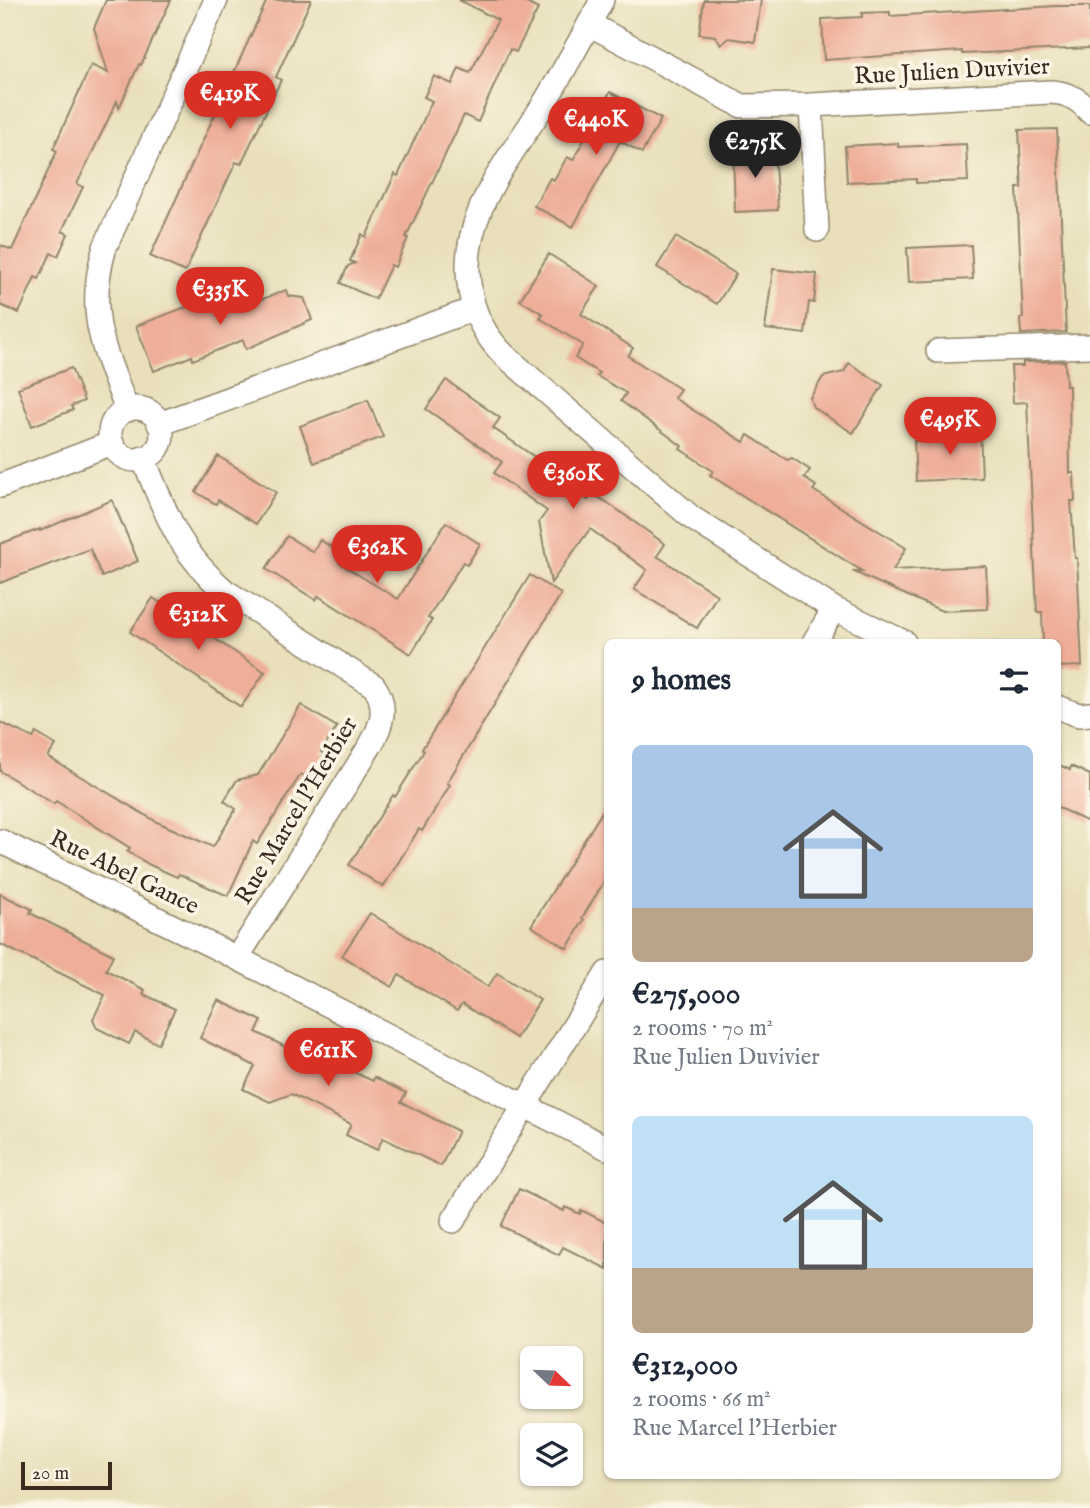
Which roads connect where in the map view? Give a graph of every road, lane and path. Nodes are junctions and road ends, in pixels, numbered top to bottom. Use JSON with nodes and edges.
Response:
{"nodes":[{"id":1,"x":216,"y":0,"type":"edge"},
{"id":2,"x":602,"y":0,"type":"edge"},
{"id":3,"x":589,"y":24,"type":"junction"},
{"id":4,"x":811,"y":105,"type":"junction"},
{"id":5,"x":1090,"y":112,"type":"edge"},
{"id":6,"x":817,"y":230,"type":"dead end"},
{"id":7,"x":474,"y":309,"type":"junction"},
{"id":8,"x":1090,"y":346,"type":"edge"},
{"id":9,"x":939,"y":351,"type":"dead end"},
{"id":10,"x":127,"y":410,"type":"junction"},
{"id":11,"x":159,"y":424,"type":"junction"},
{"id":12,"x":111,"y":443,"type":"junction"},
{"id":13,"x":143,"y":458,"type":"junction"},
{"id":14,"x":0,"y":486,"type":"edge"},
{"id":15,"x":834,"y":609,"type":"junction"},
{"id":16,"x":816,"y":639,"type":"edge"},
{"id":17,"x":898,"y":639,"type":"edge"},
{"id":18,"x":1061,"y":708,"type":"edge"},
{"id":19,"x":1090,"y":714,"type":"edge"},
{"id":20,"x":0,"y":841,"type":"edge"},
{"id":21,"x":237,"y":958,"type":"junction"},
{"id":22,"x":604,"y":978,"type":"edge"},
{"id":23,"x":525,"y":1105,"type":"junction"},
{"id":24,"x":604,"y":1146,"type":"edge"},
{"id":25,"x":453,"y":1221,"type":"dead end"}],
"edges":[{"from":1,"to":10,"type":"street"},
{"from":2,"to":3,"type":"street"},
{"from":3,"to":4,"type":"street","name":"Rue Julien Duvivier"},
{"from":3,"to":7,"type":"street"},
{"from":4,"to":5,"type":"street","name":"Rue Julien Duvivier"},
{"from":4,"to":6,"type":"street"},
{"from":7,"to":11,"type":"street"},
{"from":7,"to":15,"type":"street"},
{"from":8,"to":9,"type":"street"},
{"from":10,"to":11,"type":"street"},
{"from":10,"to":12,"type":"street"},
{"from":11,"to":13,"type":"street"},
{"from":12,"to":13,"type":"street"},
{"from":12,"to":14,"type":"street"},
{"from":13,"to":21,"type":"street","name":"Rue Marcel l'Herbier"},
{"from":15,"to":16,"type":"street"},
{"from":15,"to":17,"type":"street"},
{"from":18,"to":19,"type":"street"},
{"from":20,"to":21,"type":"street","name":"Rue Abel Gance"},
{"from":21,"to":23,"type":"street","name":"Rue Abel Gance"},
{"from":22,"to":23,"type":"street"},
{"from":23,"to":24,"type":"street","name":"Rue Abel Gance"},
{"from":23,"to":25,"type":"street"}]}
